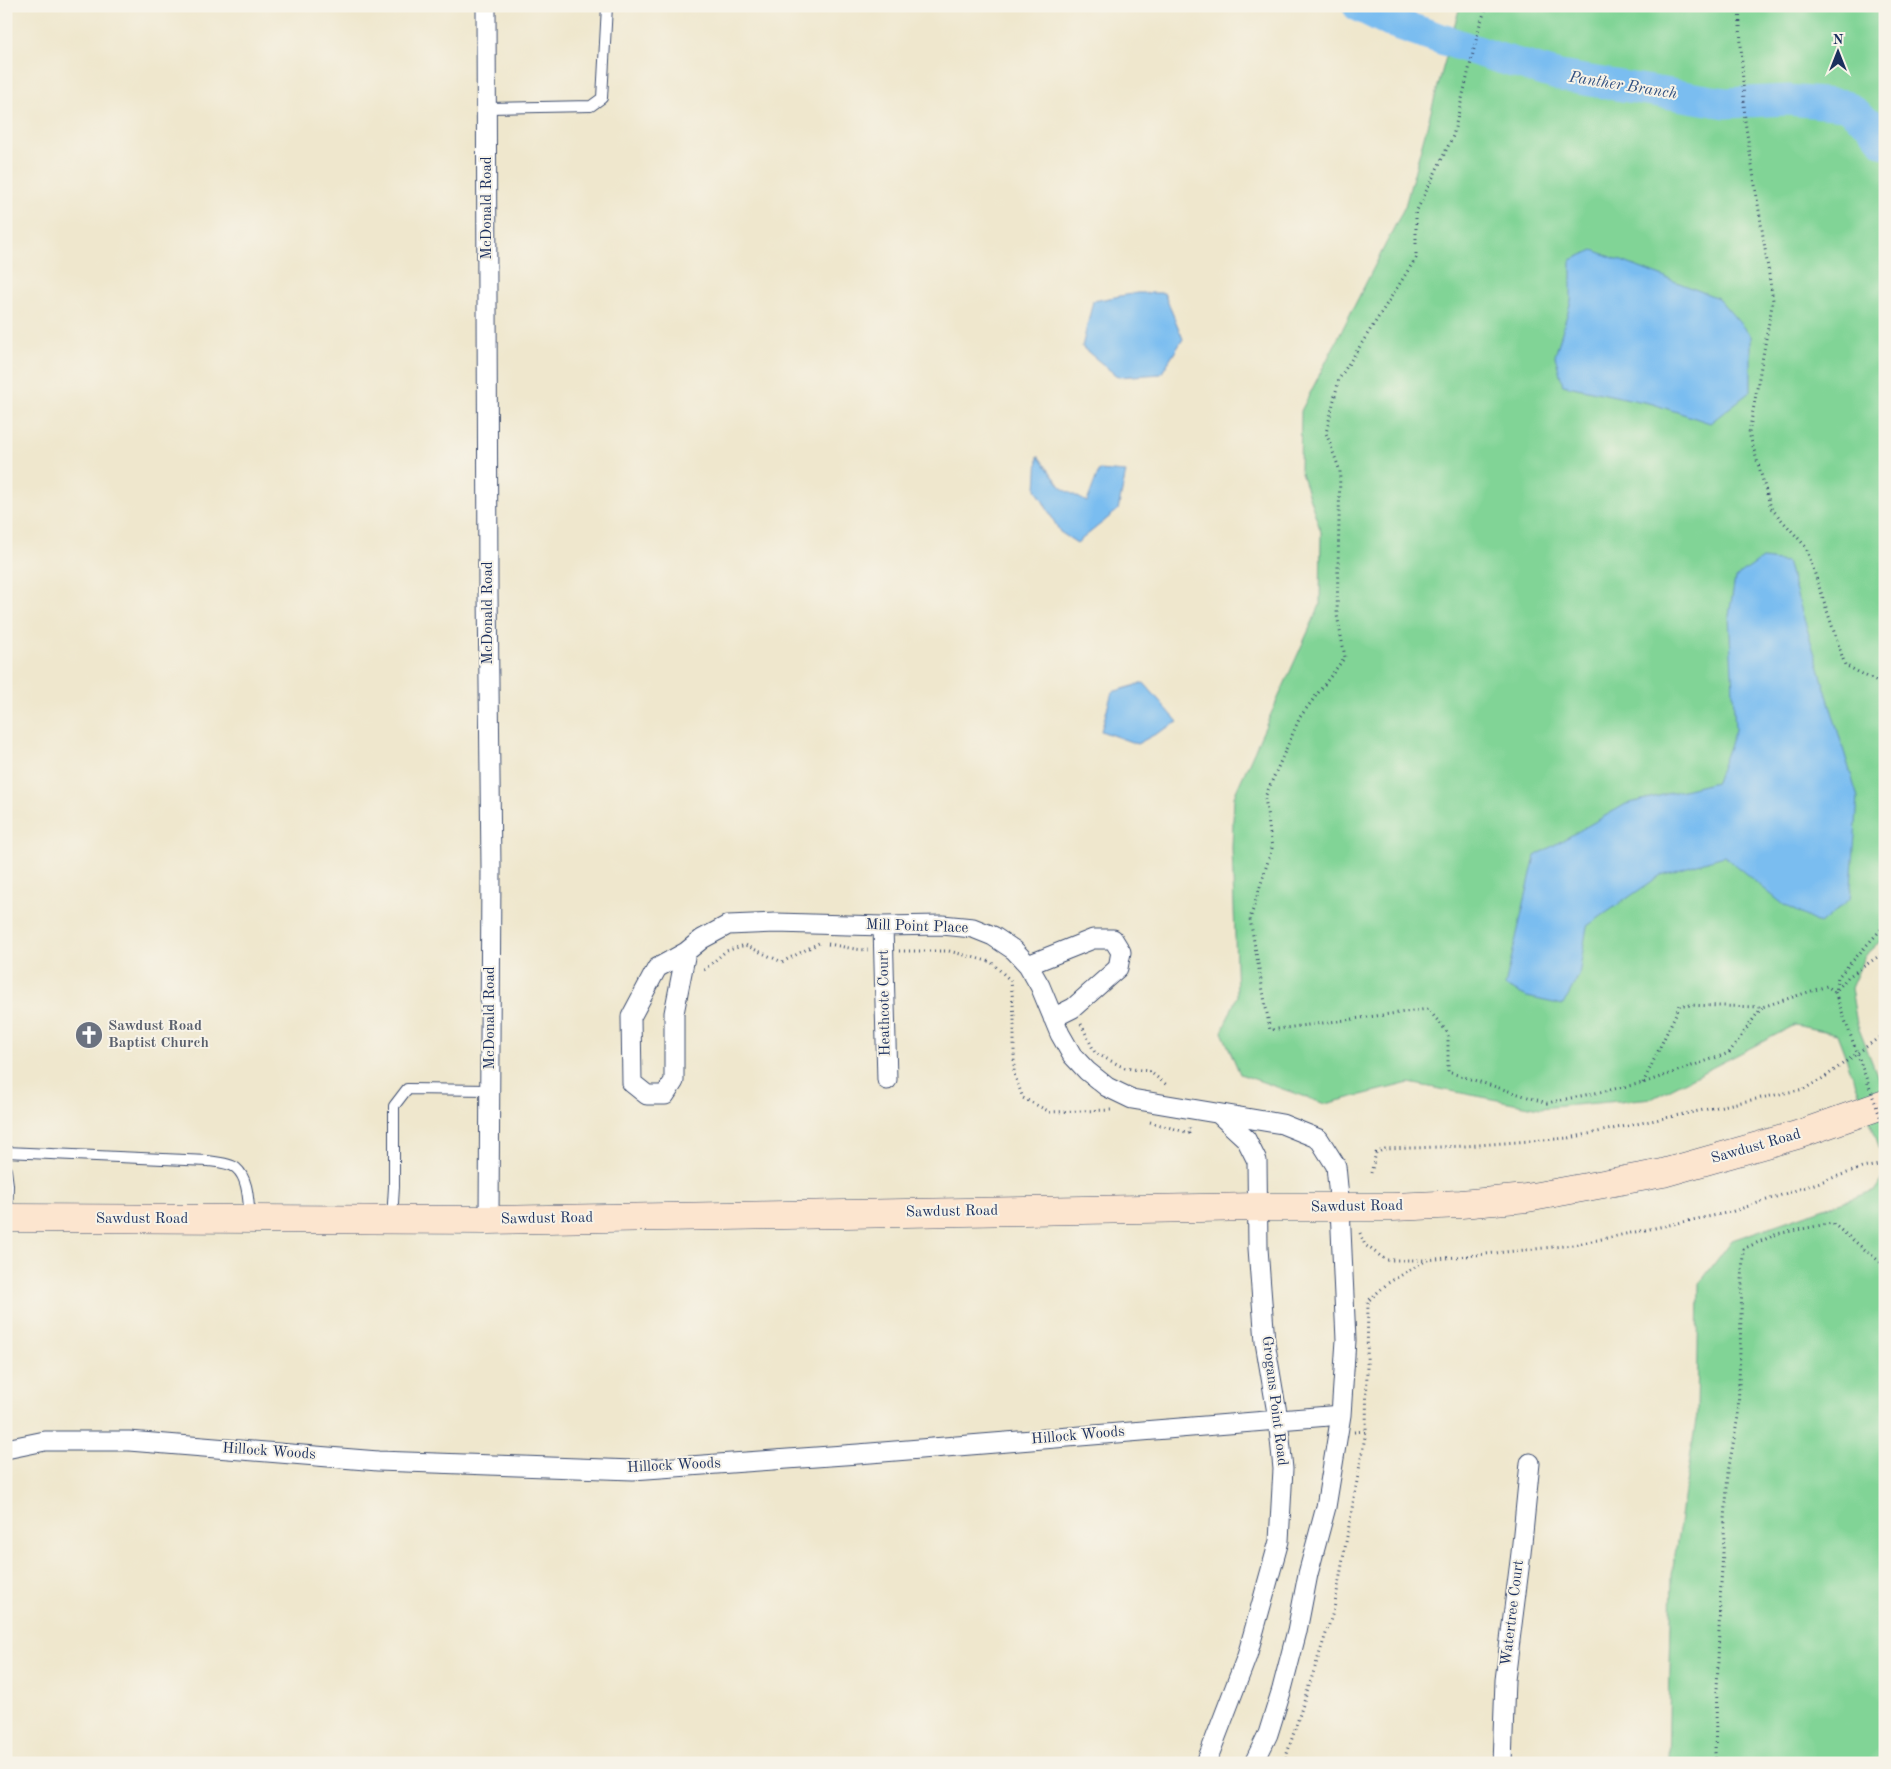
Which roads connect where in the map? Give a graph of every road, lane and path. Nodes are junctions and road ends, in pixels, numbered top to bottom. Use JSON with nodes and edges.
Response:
{"nodes":[{"id":1,"x":486,"y":6,"type":"edge"},
{"id":2,"x":607,"y":6,"type":"edge"},
{"id":3,"x":1487,"y":6,"type":"edge"},
{"id":4,"x":1740,"y":6,"type":"edge"},
{"id":5,"x":487,"y":108,"type":"junction"},
{"id":6,"x":1885,"y":686,"type":"edge"},
{"id":7,"x":1885,"y":925,"type":"edge"},
{"id":8,"x":883,"y":926,"type":"junction"},
{"id":9,"x":884,"y":951,"type":"junction"},
{"id":10,"x":686,"y":952,"type":"junction"},
{"id":11,"x":1885,"y":952,"type":"edge"},
{"id":12,"x":1028,"y":965,"type":"junction"},
{"id":13,"x":704,"y":970,"type":"dead end"},
{"id":14,"x":1835,"y":992,"type":"junction"},
{"id":15,"x":1762,"y":1007,"type":"junction"},
{"id":16,"x":1073,"y":1008,"type":"junction"},
{"id":17,"x":1054,"y":1018,"type":"junction"},
{"id":18,"x":1885,"y":1033,"type":"edge"},
{"id":19,"x":887,"y":1080,"type":"dead end"},
{"id":20,"x":1643,"y":1084,"type":"junction"},
{"id":21,"x":1174,"y":1088,"type":"dead end"},
{"id":22,"x":490,"y":1090,"type":"junction"},
{"id":23,"x":1885,"y":1104,"type":"edge"},
{"id":24,"x":1115,"y":1110,"type":"dead end"},
{"id":25,"x":1195,"y":1110,"type":"junction"},
{"id":26,"x":1220,"y":1115,"type":"junction"},
{"id":27,"x":1148,"y":1121,"type":"dead end"},
{"id":28,"x":1885,"y":1130,"type":"edge"},
{"id":29,"x":6,"y":1152,"type":"edge"},
{"id":30,"x":1885,"y":1164,"type":"edge"},
{"id":31,"x":6,"y":1170,"type":"edge"},
{"id":32,"x":1371,"y":1172,"type":"dead end"},
{"id":33,"x":1258,"y":1207,"type":"junction"},
{"id":34,"x":1340,"y":1208,"type":"junction"},
{"id":35,"x":6,"y":1218,"type":"edge"},
{"id":36,"x":250,"y":1219,"type":"junction"},
{"id":37,"x":392,"y":1220,"type":"junction"},
{"id":38,"x":489,"y":1220,"type":"junction"},
{"id":39,"x":1360,"y":1232,"type":"dead end"},
{"id":40,"x":1428,"y":1260,"type":"junction"},
{"id":41,"x":1885,"y":1266,"type":"edge"},
{"id":42,"x":1341,"y":1415,"type":"junction"},
{"id":43,"x":1278,"y":1420,"type":"junction"},
{"id":44,"x":6,"y":1449,"type":"edge"},
{"id":45,"x":1530,"y":1463,"type":"dead end"},
{"id":46,"x":1206,"y":1763,"type":"edge"},
{"id":47,"x":1254,"y":1763,"type":"edge"},
{"id":48,"x":1284,"y":1763,"type":"edge"},
{"id":49,"x":1502,"y":1763,"type":"edge"},
{"id":50,"x":1716,"y":1763,"type":"edge"}],
"edges":[{"from":1,"to":5,"type":"street","name":"McDonald Road"},
{"from":2,"to":5,"type":"lane"},
{"from":3,"to":20,"type":"path"},
{"from":4,"to":6,"type":"path"},
{"from":5,"to":22,"type":"street","name":"McDonald Road"},
{"from":7,"to":14,"type":"path"},
{"from":8,"to":9,"type":"street","name":"Heathcote Court"},
{"from":8,"to":10,"type":"street","name":"Mill Point Place"},
{"from":8,"to":12,"type":"street","name":"Mill Point Place"},
{"from":9,"to":13,"type":"path"},
{"from":9,"to":19,"type":"street","name":"Heathcote Court"},
{"from":9,"to":24,"type":"path"},
{"from":10,"to":10,"type":"street","name":"Mill Point Place"},
{"from":11,"to":14,"type":"path"},
{"from":12,"to":16,"type":"street"},
{"from":12,"to":17,"type":"street","name":"Mill Point Place"},
{"from":14,"to":15,"type":"path"},
{"from":14,"to":28,"type":"path","bridge":true},
{"from":15,"to":20,"type":"path"},
{"from":15,"to":20,"type":"path"},
{"from":16,"to":17,"type":"street"},
{"from":16,"to":21,"type":"path"},
{"from":17,"to":25,"type":"street","name":"Mill Point Place"},
{"from":18,"to":32,"type":"path"},
{"from":22,"to":37,"type":"lane"},
{"from":22,"to":38,"type":"street","name":"McDonald Road"},
{"from":23,"to":34,"type":"street","name":"Sawdust Road"},
{"from":25,"to":26,"type":"street","name":"Mill Point Place"},
{"from":25,"to":27,"type":"path"},
{"from":26,"to":33,"type":"street"},
{"from":26,"to":34,"type":"street","name":"Mill Point Place"},
{"from":29,"to":36,"type":"lane"},
{"from":30,"to":40,"type":"path"},
{"from":31,"to":35,"type":"lane"},
{"from":33,"to":34,"type":"street","name":"Sawdust Road"},
{"from":33,"to":38,"type":"street","name":"Sawdust Road"},
{"from":33,"to":43,"type":"street","name":"Grogans Point Road"},
{"from":34,"to":42,"type":"street"},
{"from":35,"to":36,"type":"street","name":"Sawdust Road"},
{"from":36,"to":37,"type":"street","name":"Sawdust Road"},
{"from":37,"to":38,"type":"street","name":"Sawdust Road"},
{"from":39,"to":40,"type":"path"},
{"from":40,"to":48,"type":"path"},
{"from":41,"to":50,"type":"path"},
{"from":42,"to":43,"type":"street","name":"Hillock Woods"},
{"from":42,"to":47,"type":"street"},
{"from":43,"to":44,"type":"street","name":"Hillock Woods"},
{"from":43,"to":46,"type":"street","name":"Grogans Point Road"},
{"from":45,"to":49,"type":"street","name":"Watertree Court"}]}
